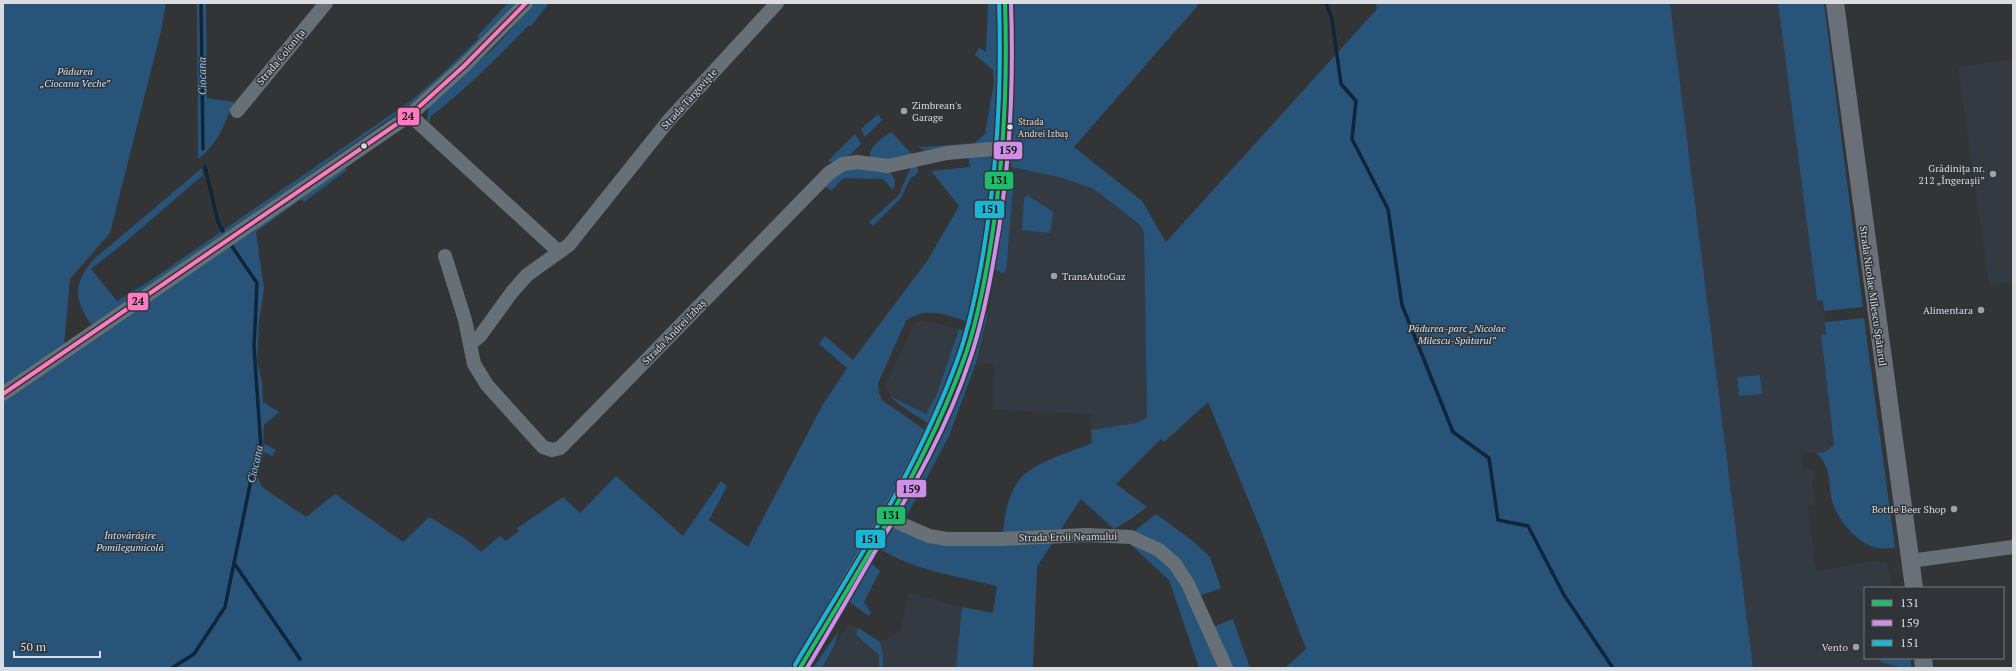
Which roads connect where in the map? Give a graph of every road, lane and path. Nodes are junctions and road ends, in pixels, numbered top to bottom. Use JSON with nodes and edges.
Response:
{"nodes":[{"id":1,"x":326,"y":3,"type":"edge"},
{"id":2,"x":526,"y":3,"type":"edge"},
{"id":3,"x":776,"y":3,"type":"edge"},
{"id":4,"x":1005,"y":3,"type":"edge"},
{"id":5,"x":1835,"y":3,"type":"edge"},
{"id":6,"x":237,"y":111,"type":"dead end"},
{"id":7,"x":410,"y":115,"type":"junction"},
{"id":8,"x":1003,"y":148,"type":"junction"},
{"id":9,"x":560,"y":252,"type":"junction"},
{"id":10,"x":445,"y":256,"type":"dead end"},
{"id":11,"x":471,"y":343,"type":"junction"},
{"id":12,"x":3,"y":394,"type":"edge"},
{"id":13,"x":888,"y":518,"type":"junction"},
{"id":14,"x":2013,"y":547,"type":"edge"},
{"id":15,"x":1910,"y":561,"type":"junction"},
{"id":16,"x":1914,"y":587,"type":"edge"},
{"id":17,"x":800,"y":668,"type":"edge"},
{"id":18,"x":1226,"y":668,"type":"edge"}],
"edges":[{"from":1,"to":6,"type":"street","name":"Strada Colonița"},
{"from":2,"to":7,"type":"street"},
{"from":3,"to":9,"type":"street","name":"Strada Târgoviște"},
{"from":4,"to":8,"type":"main road"},
{"from":5,"to":15,"type":"main road","name":"Strada Nicolae Milescu Spătarul"},
{"from":7,"to":9,"type":"street"},
{"from":7,"to":12,"type":"street"},
{"from":8,"to":11,"type":"street","name":"Strada Andrei Izbaș"},
{"from":8,"to":13,"type":"main road"},
{"from":9,"to":11,"type":"street","name":"Strada Târgoviște"},
{"from":10,"to":11,"type":"street","name":"Strada Andrei Izbaș"},
{"from":13,"to":17,"type":"main road"},
{"from":13,"to":18,"type":"street","name":"Strada Eroii Neamului"},
{"from":14,"to":15,"type":"street"},
{"from":15,"to":16,"type":"main road","name":"Strada Nicolae Milescu Spătarul"}]}
